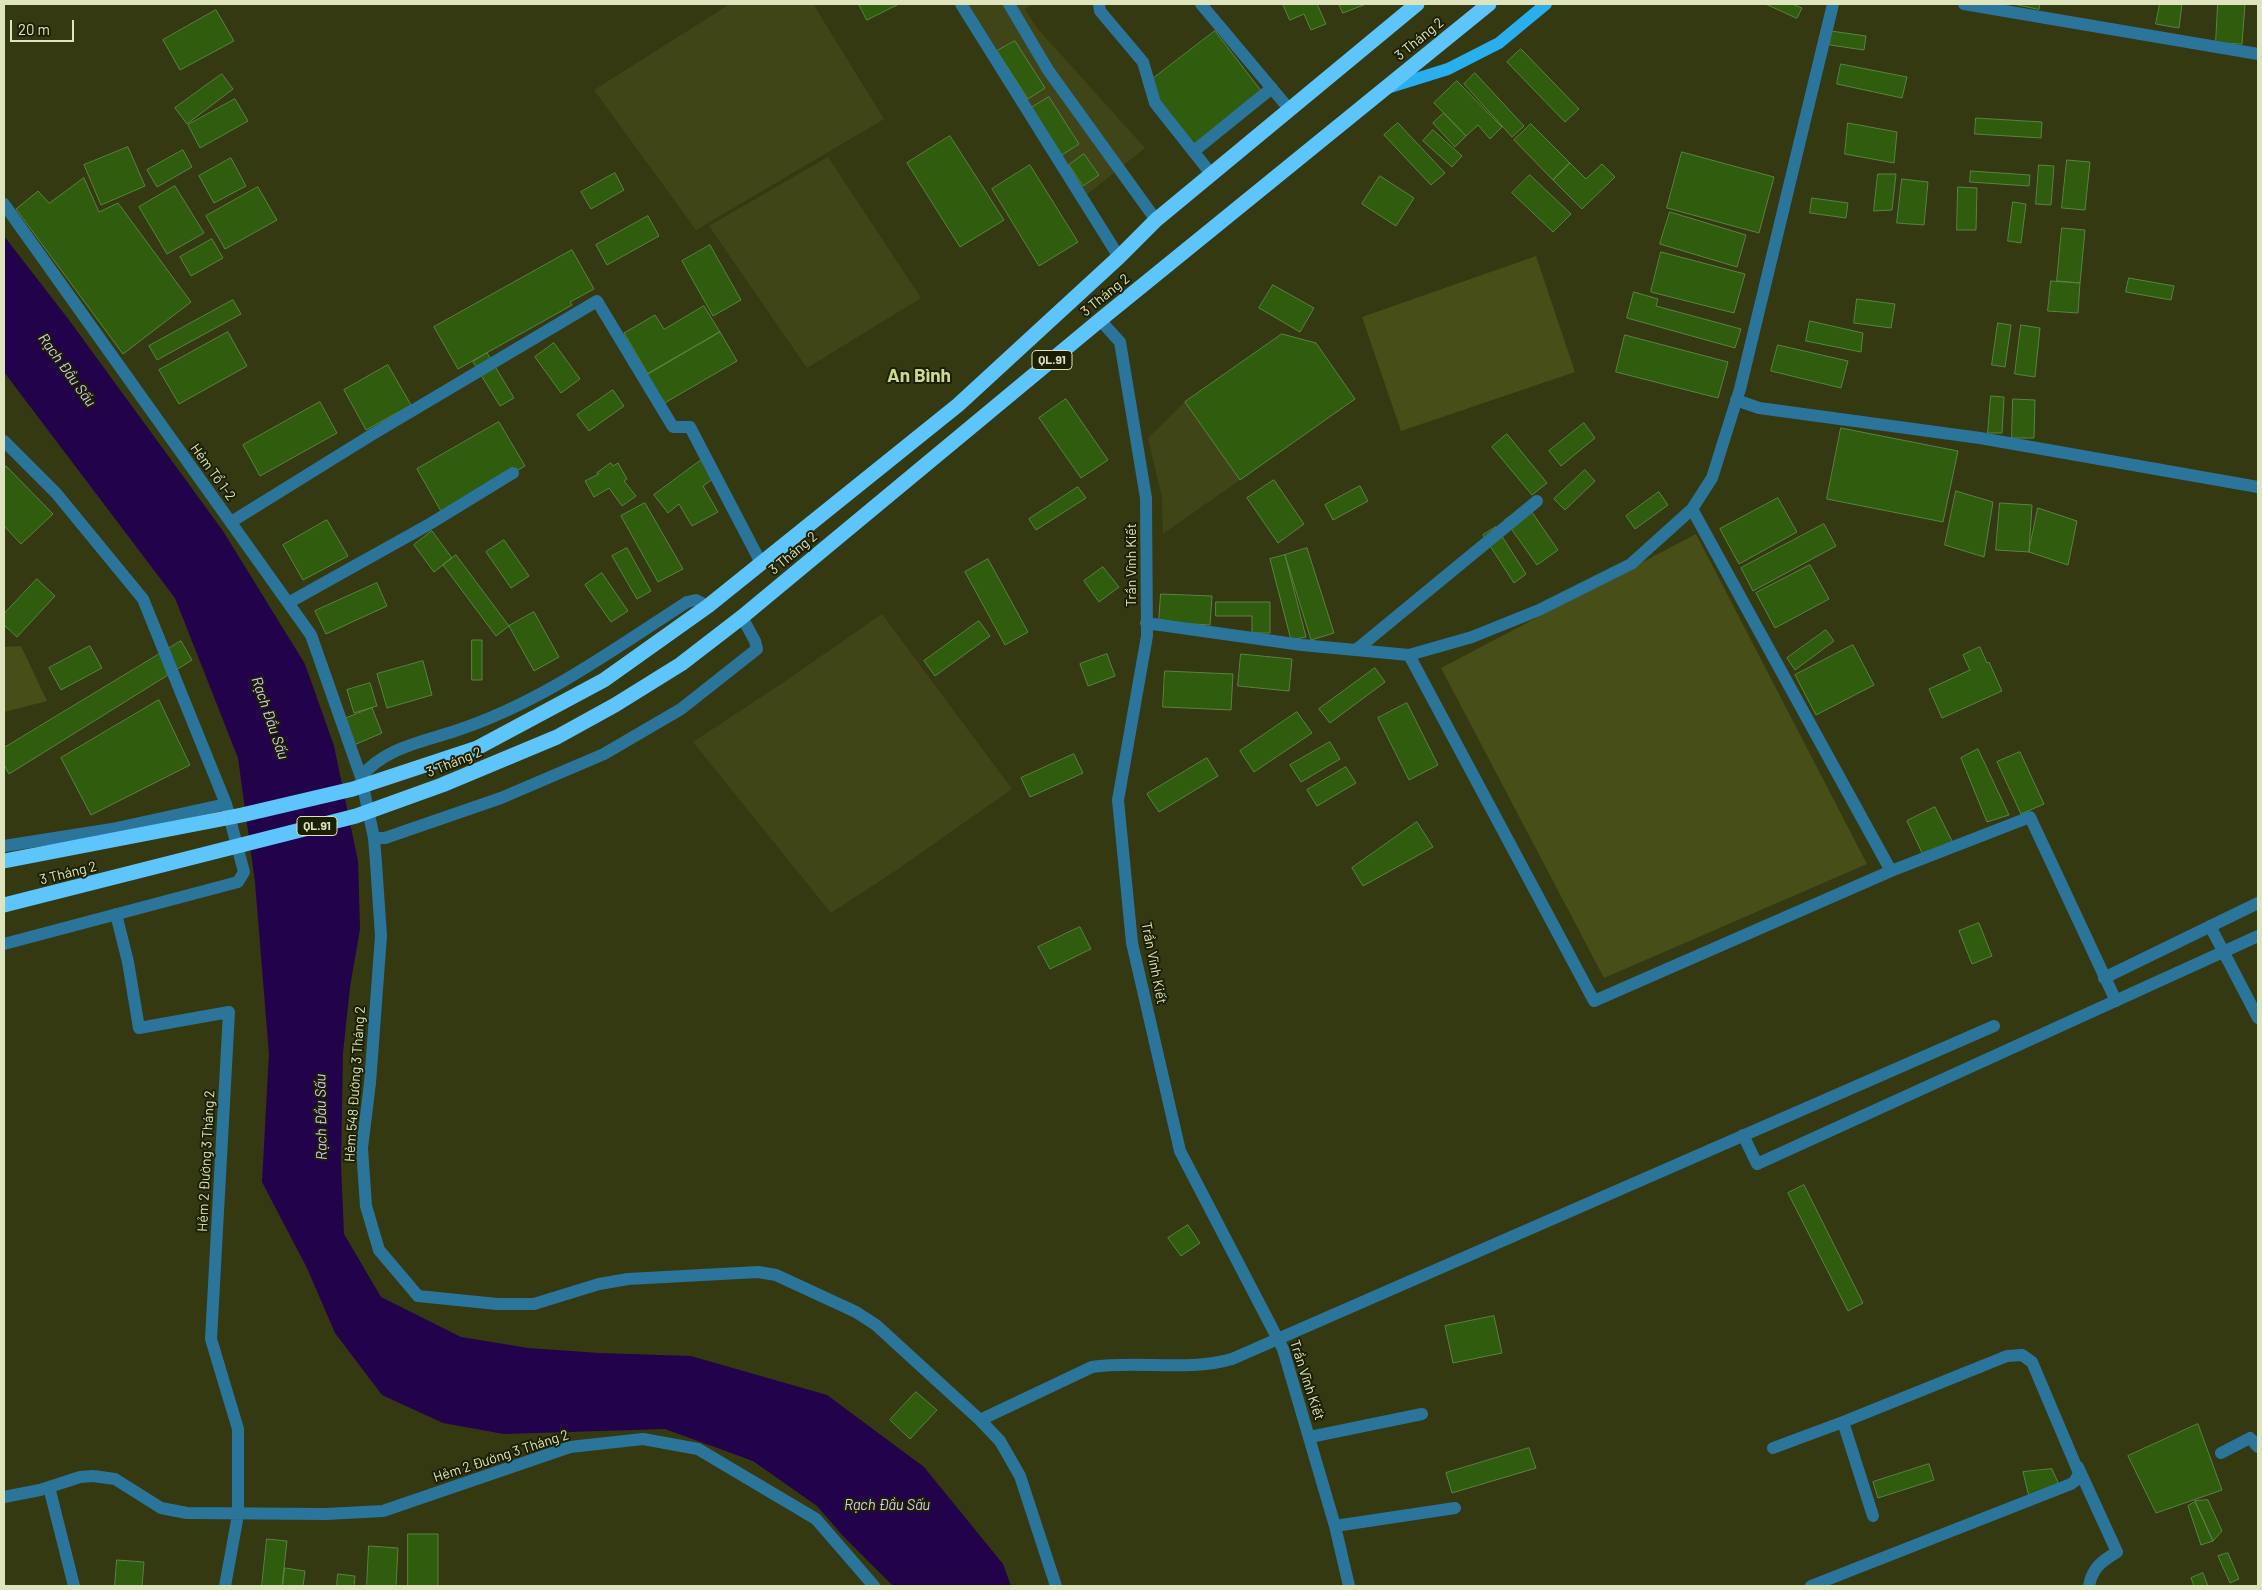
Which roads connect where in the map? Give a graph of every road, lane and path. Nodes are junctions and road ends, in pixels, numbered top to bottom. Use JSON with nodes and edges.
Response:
{"nodes":[{"id":1,"x":961,"y":4,"type":"edge"},
{"id":2,"x":1010,"y":4,"type":"edge"},
{"id":3,"x":1098,"y":4,"type":"edge"},
{"id":4,"x":1201,"y":4,"type":"edge"},
{"id":5,"x":1409,"y":4,"type":"edge"},
{"id":6,"x":1417,"y":4,"type":"edge"},
{"id":7,"x":1546,"y":4,"type":"edge"},
{"id":8,"x":1833,"y":4,"type":"edge"},
{"id":9,"x":1964,"y":4,"type":"edge"},
{"id":10,"x":1486,"y":6,"type":"edge"},
{"id":11,"x":1399,"y":19,"type":"junction"},
{"id":12,"x":2258,"y":54,"type":"edge"},
{"id":13,"x":1272,"y":88,"type":"junction"},
{"id":14,"x":1382,"y":90,"type":"junction"},
{"id":15,"x":1290,"y":110,"type":"junction"},
{"id":16,"x":1194,"y":151,"type":"junction"},
{"id":17,"x":1212,"y":175,"type":"junction"},
{"id":18,"x":4,"y":204,"type":"edge"},
{"id":19,"x":1156,"y":220,"type":"junction"},
{"id":20,"x":1120,"y":257,"type":"junction"},
{"id":21,"x":1100,"y":320,"type":"junction"},
{"id":22,"x":1736,"y":400,"type":"junction"},
{"id":23,"x":4,"y":441,"type":"edge"},
{"id":24,"x":513,"y":473,"type":"dead end"},
{"id":25,"x":2258,"y":487,"type":"edge"},
{"id":26,"x":1537,"y":501,"type":"dead end"},
{"id":27,"x":1692,"y":509,"type":"junction"},
{"id":28,"x":231,"y":522,"type":"junction"},
{"id":29,"x":761,"y":563,"type":"junction"},
{"id":30,"x":288,"y":603,"type":"junction"},
{"id":31,"x":708,"y":606,"type":"junction"},
{"id":32,"x":742,"y":617,"type":"junction"},
{"id":33,"x":1146,"y":623,"type":"junction"},
{"id":34,"x":1356,"y":650,"type":"junction"},
{"id":35,"x":1409,"y":655,"type":"junction"},
{"id":36,"x":361,"y":777,"type":"junction"},
{"id":37,"x":226,"y":804,"type":"junction"},
{"id":38,"x":374,"y":838,"type":"junction"},
{"id":39,"x":4,"y":846,"type":"edge"},
{"id":40,"x":4,"y":862,"type":"edge"},
{"id":41,"x":1892,"y":871,"type":"junction"},
{"id":42,"x":2258,"y":903,"type":"edge"},
{"id":43,"x":4,"y":905,"type":"edge"},
{"id":44,"x":116,"y":914,"type":"junction"},
{"id":45,"x":2210,"y":926,"type":"junction"},
{"id":46,"x":2258,"y":936,"type":"edge"},
{"id":47,"x":4,"y":944,"type":"edge"},
{"id":48,"x":2223,"y":952,"type":"junction"},
{"id":49,"x":2104,"y":978,"type":"junction"},
{"id":50,"x":2116,"y":1001,"type":"junction"},
{"id":51,"x":2258,"y":1018,"type":"edge"},
{"id":52,"x":1994,"y":1026,"type":"dead end"},
{"id":53,"x":1743,"y":1135,"type":"junction"},
{"id":54,"x":1277,"y":1338,"type":"junction"},
{"id":55,"x":1422,"y":1414,"type":"dead end"},
{"id":56,"x":980,"y":1420,"type":"junction"},
{"id":57,"x":1843,"y":1422,"type":"junction"},
{"id":58,"x":1310,"y":1437,"type":"junction"},
{"id":59,"x":2258,"y":1447,"type":"edge"},
{"id":60,"x":1773,"y":1448,"type":"dead end"},
{"id":61,"x":2221,"y":1453,"type":"dead end"},
{"id":62,"x":2078,"y":1468,"type":"junction"},
{"id":63,"x":49,"y":1487,"type":"junction"},
{"id":64,"x":4,"y":1497,"type":"edge"},
{"id":65,"x":1456,"y":1508,"type":"dead end"},
{"id":66,"x":238,"y":1514,"type":"junction"},
{"id":67,"x":1873,"y":1516,"type":"dead end"},
{"id":68,"x":1335,"y":1526,"type":"junction"},
{"id":69,"x":74,"y":1586,"type":"edge"},
{"id":70,"x":225,"y":1586,"type":"edge"},
{"id":71,"x":874,"y":1586,"type":"edge"},
{"id":72,"x":1056,"y":1586,"type":"edge"},
{"id":73,"x":1349,"y":1586,"type":"edge"},
{"id":74,"x":1811,"y":1586,"type":"edge"},
{"id":75,"x":2089,"y":1586,"type":"edge"}],
"edges":[{"from":1,"to":20,"type":"street"},
{"from":2,"to":19,"type":"street"},
{"from":3,"to":16,"type":"street"},
{"from":4,"to":13,"type":"street"},
{"from":5,"to":11,"type":"main road"},
{"from":6,"to":11,"type":"highway","name":"3 Tháng 2","number":"QL.91"},
{"from":7,"to":14,"type":"main road"},
{"from":8,"to":22,"type":"street"},
{"from":9,"to":12,"type":"street"},
{"from":10,"to":14,"type":"highway","name":"3 Tháng 2","number":"QL.91"},
{"from":11,"to":15,"type":"highway","name":"3 Tháng 2","number":"QL.91"},
{"from":13,"to":15,"type":"street"},
{"from":13,"to":16,"type":"street"},
{"from":14,"to":21,"type":"highway","name":"3 Tháng 2","number":"QL.91"},
{"from":15,"to":17,"type":"highway","name":"3 Tháng 2","number":"QL.91"},
{"from":16,"to":17,"type":"street"},
{"from":17,"to":19,"type":"highway","name":"3 Tháng 2","number":"QL.91"},
{"from":18,"to":28,"type":"street","name":"Hẻm Tổ 1-2"},
{"from":19,"to":20,"type":"highway","name":"3 Tháng 2","number":"QL.91"},
{"from":20,"to":29,"type":"highway","name":"3 Tháng 2","number":"QL.91"},
{"from":21,"to":32,"type":"highway","name":"3 Tháng 2","number":"QL.91"},
{"from":21,"to":33,"type":"street","name":"Trần Vĩnh Kiết"},
{"from":22,"to":25,"type":"street"},
{"from":22,"to":27,"type":"street"},
{"from":23,"to":37,"type":"street"},
{"from":24,"to":30,"type":"street"},
{"from":26,"to":34,"type":"street"},
{"from":27,"to":35,"type":"street"},
{"from":27,"to":41,"type":"street"},
{"from":28,"to":29,"type":"street"},
{"from":28,"to":30,"type":"street","name":"Hẻm Tổ 1-2"},
{"from":29,"to":31,"type":"highway","name":"3 Tháng 2","number":"QL.91"},
{"from":30,"to":36,"type":"street","name":"Hẻm Tổ 1-2"},
{"from":31,"to":36,"type":"street"},
{"from":31,"to":40,"type":"highway","name":"3 Tháng 2","number":"QL.91"},
{"from":32,"to":38,"type":"street"},
{"from":32,"to":43,"type":"highway","name":"3 Tháng 2","number":"QL.91"},
{"from":33,"to":34,"type":"street"},
{"from":33,"to":54,"type":"street","name":"Trần Vĩnh Kiết"},
{"from":34,"to":35,"type":"street"},
{"from":35,"to":41,"type":"street"},
{"from":36,"to":38,"type":"street","name":"Hẻm 548 Đường 3 Tháng 2"},
{"from":37,"to":39,"type":"street"},
{"from":37,"to":44,"type":"street"},
{"from":38,"to":56,"type":"street","name":"Hẻm 548 Đường 3 Tháng 2"},
{"from":41,"to":49,"type":"street"},
{"from":42,"to":45,"type":"street"},
{"from":44,"to":47,"type":"street"},
{"from":44,"to":66,"type":"street","name":"Hẻm 2 Đường 3 Tháng 2"},
{"from":45,"to":48,"type":"street"},
{"from":45,"to":49,"type":"street"},
{"from":46,"to":48,"type":"street"},
{"from":48,"to":50,"type":"street"},
{"from":48,"to":51,"type":"street"},
{"from":49,"to":50,"type":"street"},
{"from":50,"to":53,"type":"street"},
{"from":52,"to":53,"type":"street"},
{"from":53,"to":54,"type":"street"},
{"from":54,"to":56,"type":"street"},
{"from":54,"to":58,"type":"street","name":"Trần Vĩnh Kiết"},
{"from":55,"to":58,"type":"street"},
{"from":56,"to":72,"type":"street","name":"Hẻm 548 Đường 3 Tháng 2"},
{"from":57,"to":60,"type":"street"},
{"from":57,"to":62,"type":"street"},
{"from":57,"to":67,"type":"street"},
{"from":58,"to":68,"type":"street","name":"Trần Vĩnh Kiết"},
{"from":59,"to":61,"type":"street"},
{"from":62,"to":74,"type":"street"},
{"from":62,"to":75,"type":"street"},
{"from":63,"to":64,"type":"street"},
{"from":63,"to":66,"type":"street"},
{"from":63,"to":69,"type":"street"},
{"from":65,"to":68,"type":"street"},
{"from":66,"to":70,"type":"street","name":"Hẻm 2 Đường 3 Tháng 2"},
{"from":66,"to":71,"type":"street","name":"Hẻm 2 Đường 3 Tháng 2"},
{"from":68,"to":73,"type":"street","name":"Trần Vĩnh Kiết"}]}
